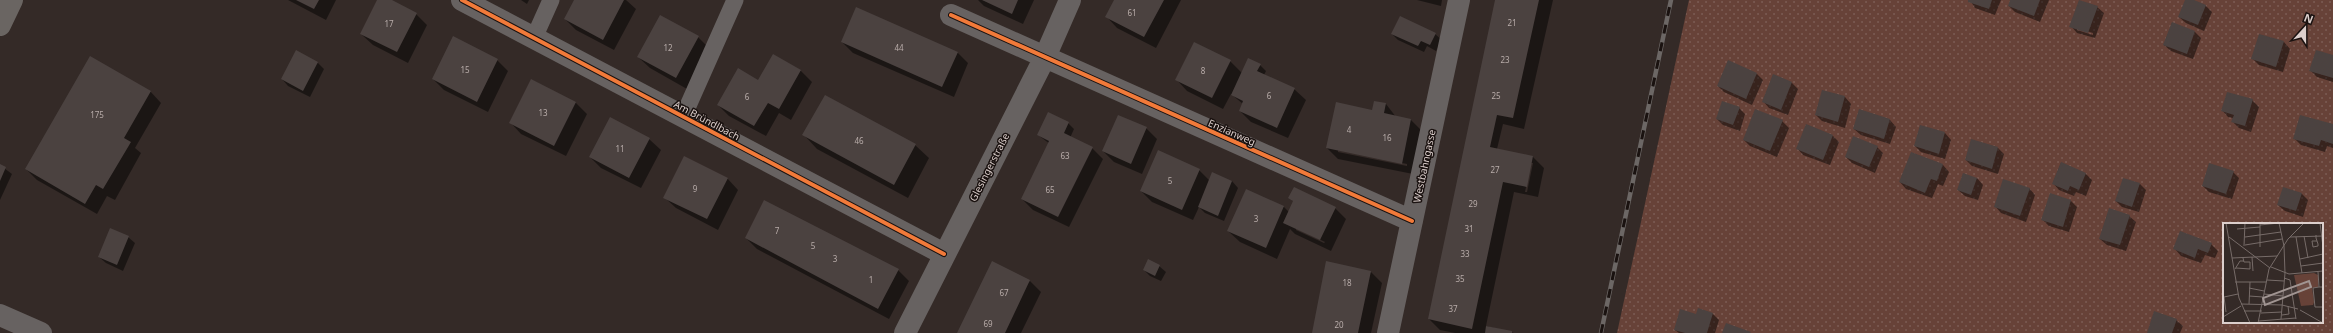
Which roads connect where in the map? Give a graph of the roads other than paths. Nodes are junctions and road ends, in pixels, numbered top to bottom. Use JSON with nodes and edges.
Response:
{"nodes":[{"id":1,"x":12,"y":0,"type":"edge"},
{"id":2,"x":462,"y":0,"type":"edge"},
{"id":3,"x":552,"y":0,"type":"edge"},
{"id":4,"x":736,"y":0,"type":"edge"},
{"id":5,"x":1070,"y":0,"type":"edge"},
{"id":6,"x":1460,"y":0,"type":"edge"},
{"id":7,"x":951,"y":15,"type":"dead end"},
{"id":8,"x":0,"y":24,"type":"edge"},
{"id":9,"x":534,"y":38,"type":"junction"},
{"id":10,"x":1045,"y":57,"type":"junction"},
{"id":11,"x":683,"y":117,"type":"junction"},
{"id":12,"x":1412,"y":221,"type":"junction"},
{"id":13,"x":944,"y":254,"type":"junction"},
{"id":14,"x":0,"y":315,"type":"edge"},
{"id":15,"x":41,"y":333,"type":"edge"},
{"id":16,"x":905,"y":333,"type":"edge"},
{"id":17,"x":1388,"y":333,"type":"edge"}],
"edges":[{"from":1,"to":8,"type":"main road"},
{"from":2,"to":9,"type":"street","name":"Am Bründlbach"},
{"from":3,"to":9,"type":"lane"},
{"from":4,"to":11,"type":"lane"},
{"from":5,"to":10,"type":"street","name":"Glesingerstraße"},
{"from":6,"to":12,"type":"street","name":"Westbahngasse"},
{"from":7,"to":10,"type":"street","name":"Enzianweg"},
{"from":9,"to":11,"type":"street","name":"Am Bründlbach"},
{"from":10,"to":12,"type":"street","name":"Enzianweg"},
{"from":10,"to":13,"type":"street","name":"Glesingerstraße"},
{"from":11,"to":13,"type":"street","name":"Am Bründlbach"},
{"from":12,"to":17,"type":"street","name":"Westbahngasse"},
{"from":13,"to":16,"type":"street","name":"Glesingerstraße"},
{"from":14,"to":15,"type":"street"}]}
